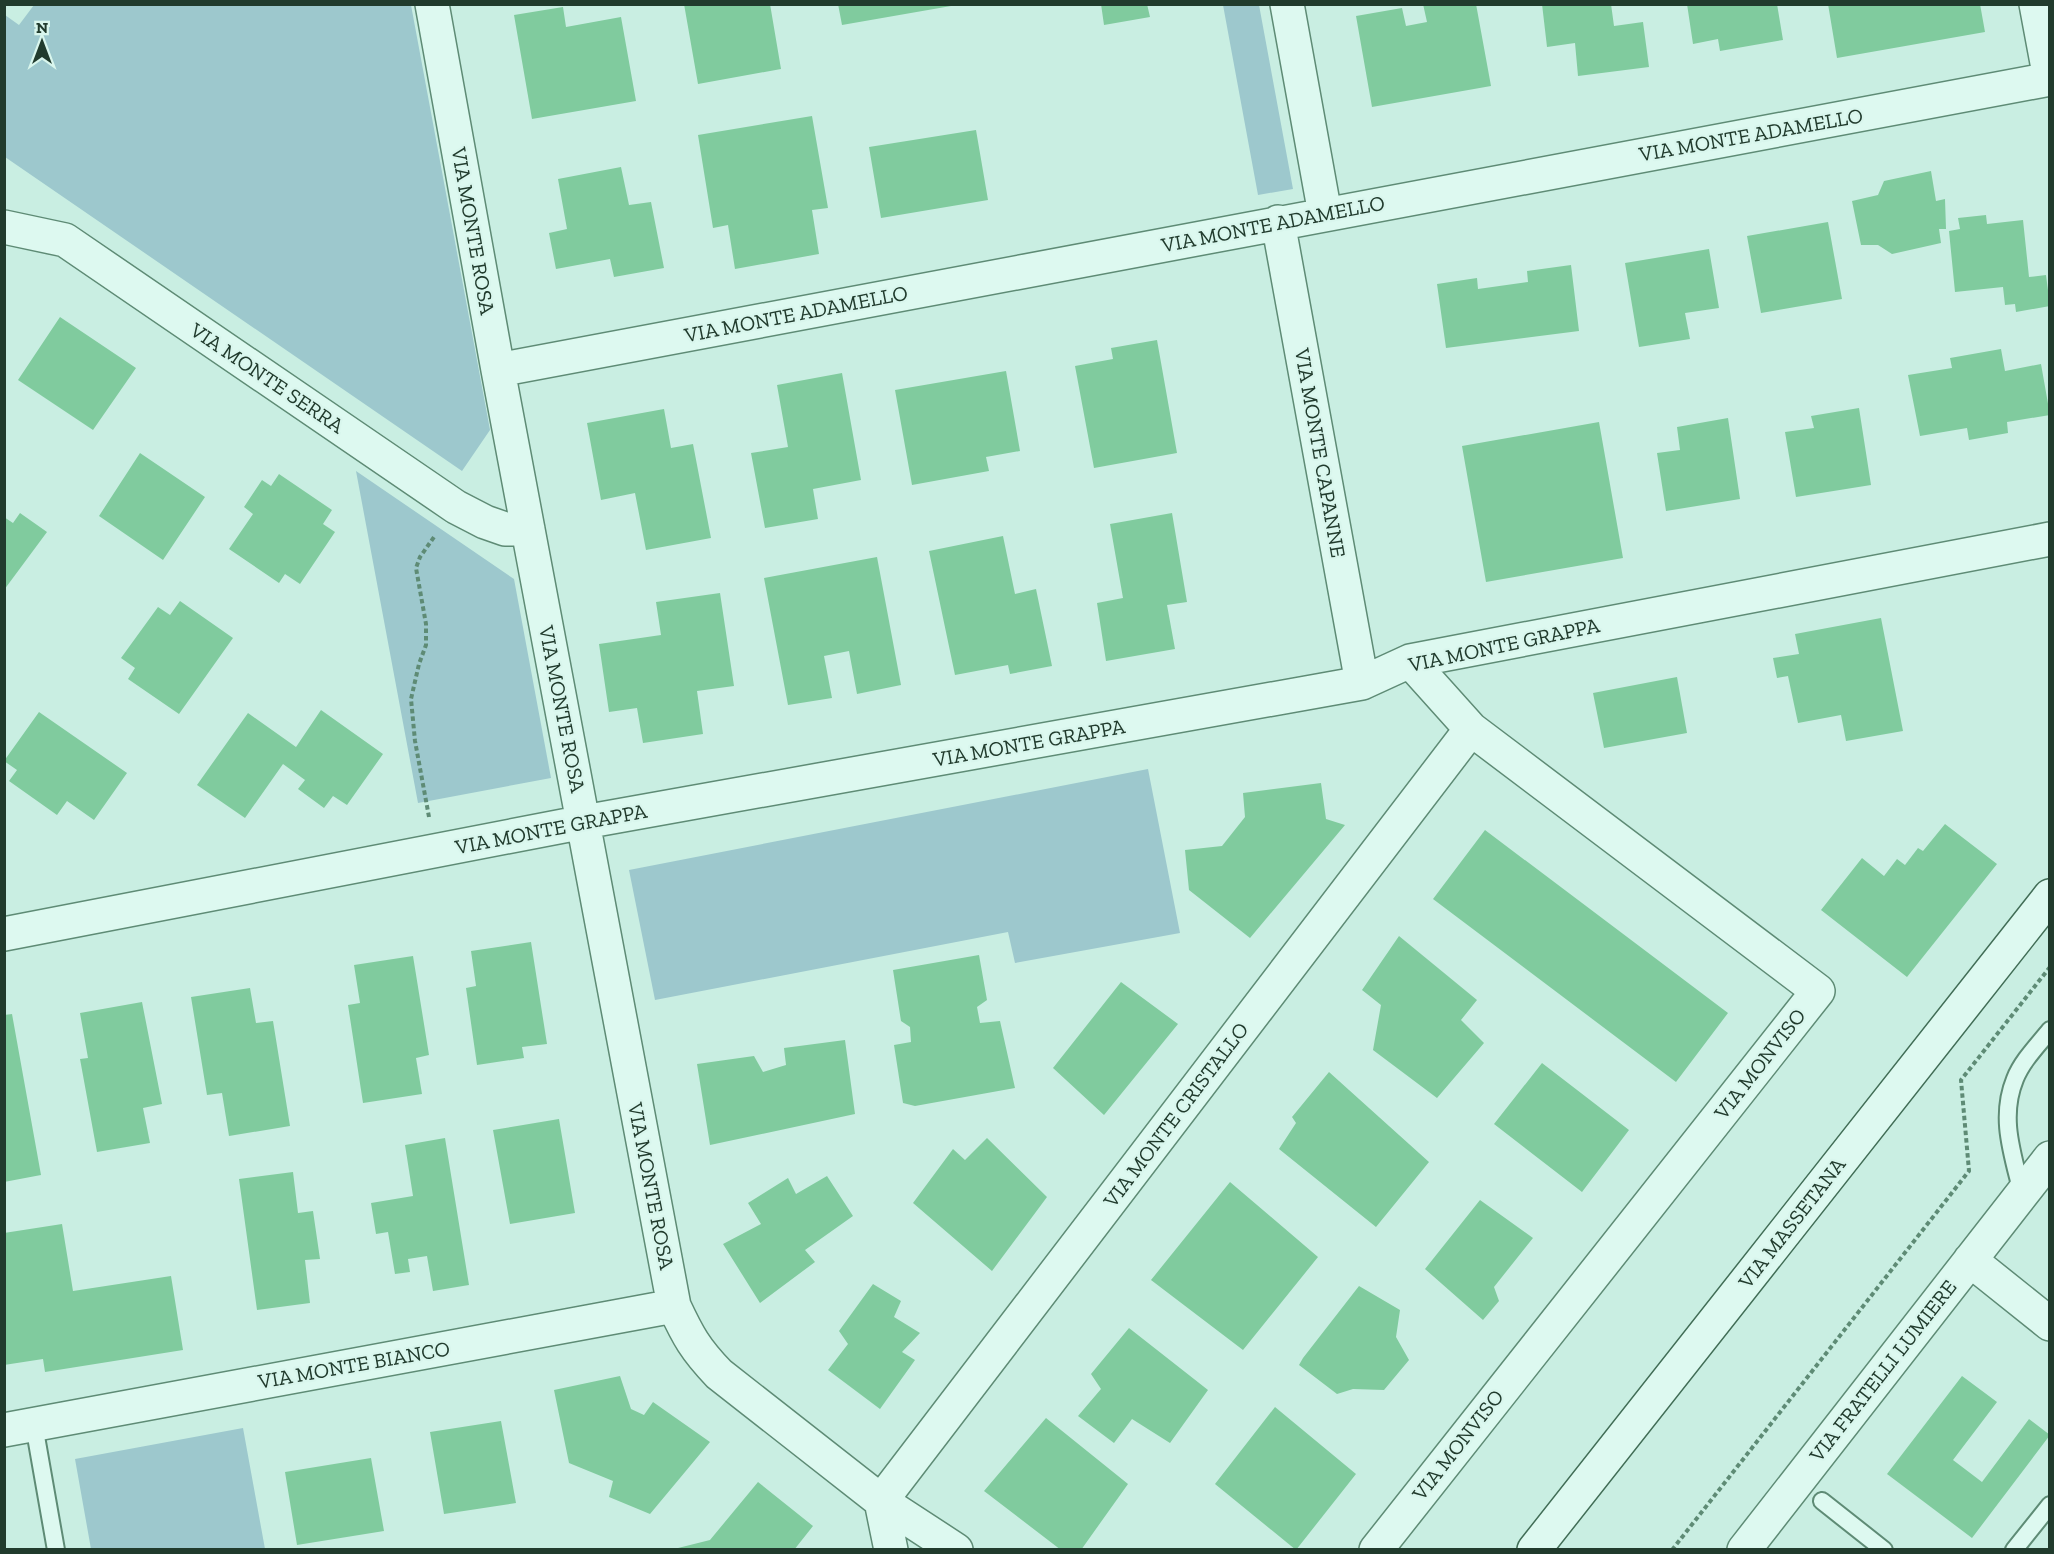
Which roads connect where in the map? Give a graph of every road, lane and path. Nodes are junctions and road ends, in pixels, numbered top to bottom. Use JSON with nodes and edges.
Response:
{"nodes":[{"id":1,"x":432,"y":4,"type":"edge"},
{"id":2,"x":1287,"y":4,"type":"edge"},
{"id":3,"x":2036,"y":4,"type":"edge"},
{"id":4,"x":2049,"y":79,"type":"edge"},
{"id":5,"x":1325,"y":214,"type":"junction"},
{"id":6,"x":1278,"y":222,"type":"junction"},
{"id":7,"x":4,"y":227,"type":"edge"},
{"id":8,"x":498,"y":370,"type":"junction"},
{"id":9,"x":456,"y":507,"type":"junction"},
{"id":10,"x":528,"y":529,"type":"junction"},
{"id":11,"x":2049,"y":539,"type":"edge"},
{"id":12,"x":1410,"y":661,"type":"junction"},
{"id":13,"x":1362,"y":683,"type":"junction"},
{"id":14,"x":1471,"y":729,"type":"junction"},
{"id":15,"x":584,"y":822,"type":"junction"},
{"id":16,"x":435,"y":851,"type":"junction"},
{"id":17,"x":2049,"y":896,"type":"edge"},
{"id":18,"x":4,"y":934,"type":"edge"},
{"id":19,"x":2049,"y":967,"type":"edge"},
{"id":20,"x":2049,"y":1030,"type":"edge"},
{"id":21,"x":2049,"y":1158,"type":"edge"},
{"id":22,"x":2022,"y":1193,"type":"junction"},
{"id":23,"x":1970,"y":1260,"type":"junction"},
{"id":24,"x":674,"y":1306,"type":"junction"},
{"id":25,"x":2049,"y":1324,"type":"edge"},
{"id":26,"x":19,"y":1427,"type":"edge"},
{"id":27,"x":881,"y":1501,"type":"junction"},
{"id":28,"x":1822,"y":1501,"type":"dead end"},
{"id":29,"x":2049,"y":1505,"type":"edge"},
{"id":30,"x":56,"y":1550,"type":"edge"},
{"id":31,"x":891,"y":1550,"type":"edge"},
{"id":32,"x":956,"y":1550,"type":"edge"},
{"id":33,"x":1376,"y":1550,"type":"edge"},
{"id":34,"x":1534,"y":1550,"type":"edge"},
{"id":35,"x":1672,"y":1550,"type":"edge"},
{"id":36,"x":1744,"y":1550,"type":"edge"},
{"id":37,"x":1884,"y":1550,"type":"edge"},
{"id":38,"x":2014,"y":1550,"type":"edge"}],
"edges":[{"from":1,"to":8,"type":"street","name":"VIA MONTE ROSA"},
{"from":2,"to":5,"type":"street"},
{"from":3,"to":4,"type":"street"},
{"from":4,"to":5,"type":"street","name":"VIA MONTE ADAMELLO"},
{"from":5,"to":6,"type":"street","name":"VIA MONTE ADAMELLO"},
{"from":6,"to":8,"type":"street","name":"VIA MONTE ADAMELLO"},
{"from":6,"to":13,"type":"street","name":"VIA MONTE CAPANNE"},
{"from":7,"to":9,"type":"street","name":"VIA MONTE SERRA"},
{"from":8,"to":10,"type":"street","name":"VIA MONTE ROSA"},
{"from":9,"to":10,"type":"street","name":"VIA MONTE SERRA"},
{"from":9,"to":16,"type":"path"},
{"from":10,"to":15,"type":"street","name":"VIA MONTE ROSA"},
{"from":11,"to":12,"type":"street","name":"VIA MONTE GRAPPA"},
{"from":12,"to":13,"type":"street","name":"VIA MONTE GRAPPA"},
{"from":12,"to":14,"type":"street","name":"VIA MONVISO"},
{"from":13,"to":15,"type":"street","name":"VIA MONTE GRAPPA"},
{"from":14,"to":27,"type":"street","name":"VIA MONTE CRISTALLO"},
{"from":14,"to":33,"type":"street","name":"VIA MONVISO"},
{"from":15,"to":16,"type":"street","name":"VIA MONTE GRAPPA"},
{"from":15,"to":24,"type":"street","name":"VIA MONTE ROSA"},
{"from":16,"to":18,"type":"street","name":"VIA MONTE GRAPPA"},
{"from":17,"to":34,"type":"street","name":"VIA MASSETANA"},
{"from":19,"to":35,"type":"path"},
{"from":20,"to":22,"type":"lane"},
{"from":21,"to":22,"type":"street","name":"VIA FRATELLI LUMIERE"},
{"from":22,"to":23,"type":"street","name":"VIA FRATELLI LUMIERE"},
{"from":23,"to":25,"type":"street"},
{"from":23,"to":36,"type":"street","name":"VIA FRATELLI LUMIERE"},
{"from":24,"to":26,"type":"street","name":"VIA MONTE BIANCO"},
{"from":24,"to":27,"type":"street","name":"VIA MONTE ROSA"},
{"from":26,"to":30,"type":"lane","name":"VIA MONTE BIANCO"},
{"from":27,"to":31,"type":"street"},
{"from":27,"to":32,"type":"street","name":"VIA MONTE ROSA"},
{"from":28,"to":37,"type":"lane"},
{"from":29,"to":38,"type":"lane"}]}
